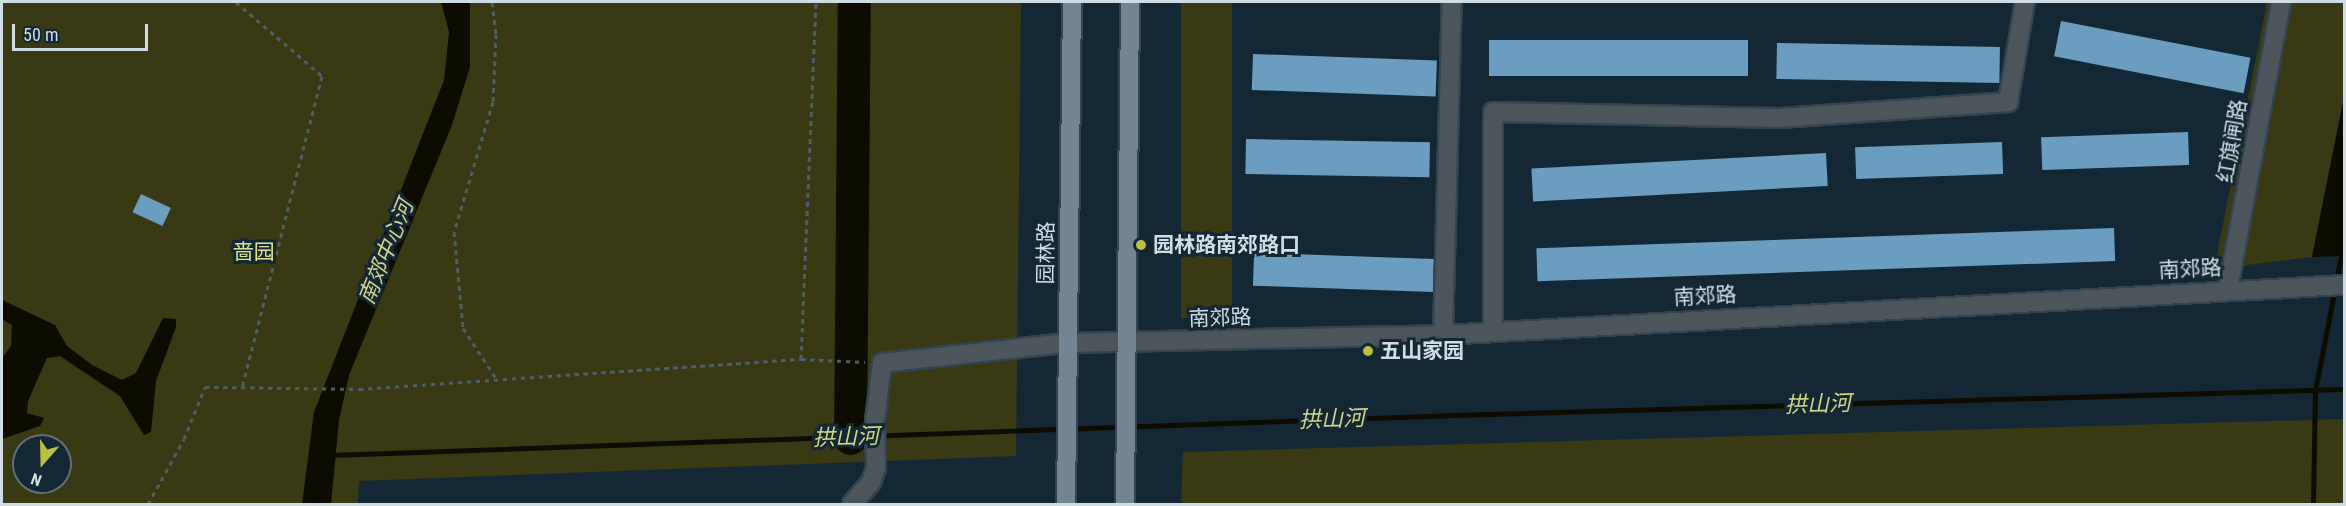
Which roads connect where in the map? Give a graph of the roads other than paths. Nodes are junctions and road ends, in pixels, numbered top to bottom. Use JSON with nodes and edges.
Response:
{"nodes":[{"id":1,"x":1072,"y":2,"type":"edge"},
{"id":2,"x":1130,"y":2,"type":"edge"},
{"id":3,"x":1452,"y":2,"type":"edge"},
{"id":4,"x":2025,"y":2,"type":"edge"},
{"id":5,"x":2281,"y":2,"type":"edge"},
{"id":6,"x":2344,"y":285,"type":"edge"},
{"id":7,"x":2228,"y":290,"type":"junction"},
{"id":8,"x":1493,"y":329,"type":"junction"},
{"id":9,"x":1443,"y":335,"type":"junction"},
{"id":10,"x":1127,"y":343,"type":"junction"},
{"id":11,"x":1067,"y":344,"type":"junction"},
{"id":12,"x":852,"y":504,"type":"edge"},
{"id":13,"x":1066,"y":504,"type":"edge"},
{"id":14,"x":1125,"y":504,"type":"edge"}],
"edges":[{"from":1,"to":11,"type":"main road","name":"园林路"},
{"from":2,"to":10,"type":"main road"},
{"from":3,"to":9,"type":"street"},
{"from":4,"to":8,"type":"street"},
{"from":5,"to":7,"type":"street","name":"红旗闸路"},
{"from":6,"to":7,"type":"street","name":"南郊路"},
{"from":7,"to":8,"type":"street","name":"南郊路"},
{"from":8,"to":9,"type":"street","name":"南郊路"},
{"from":9,"to":10,"type":"street","name":"南郊路"},
{"from":10,"to":11,"type":"street","name":"南郊路"},
{"from":10,"to":14,"type":"main road"},
{"from":11,"to":12,"type":"street","name":"南郊路"},
{"from":11,"to":13,"type":"main road","name":"园林路"}]}
